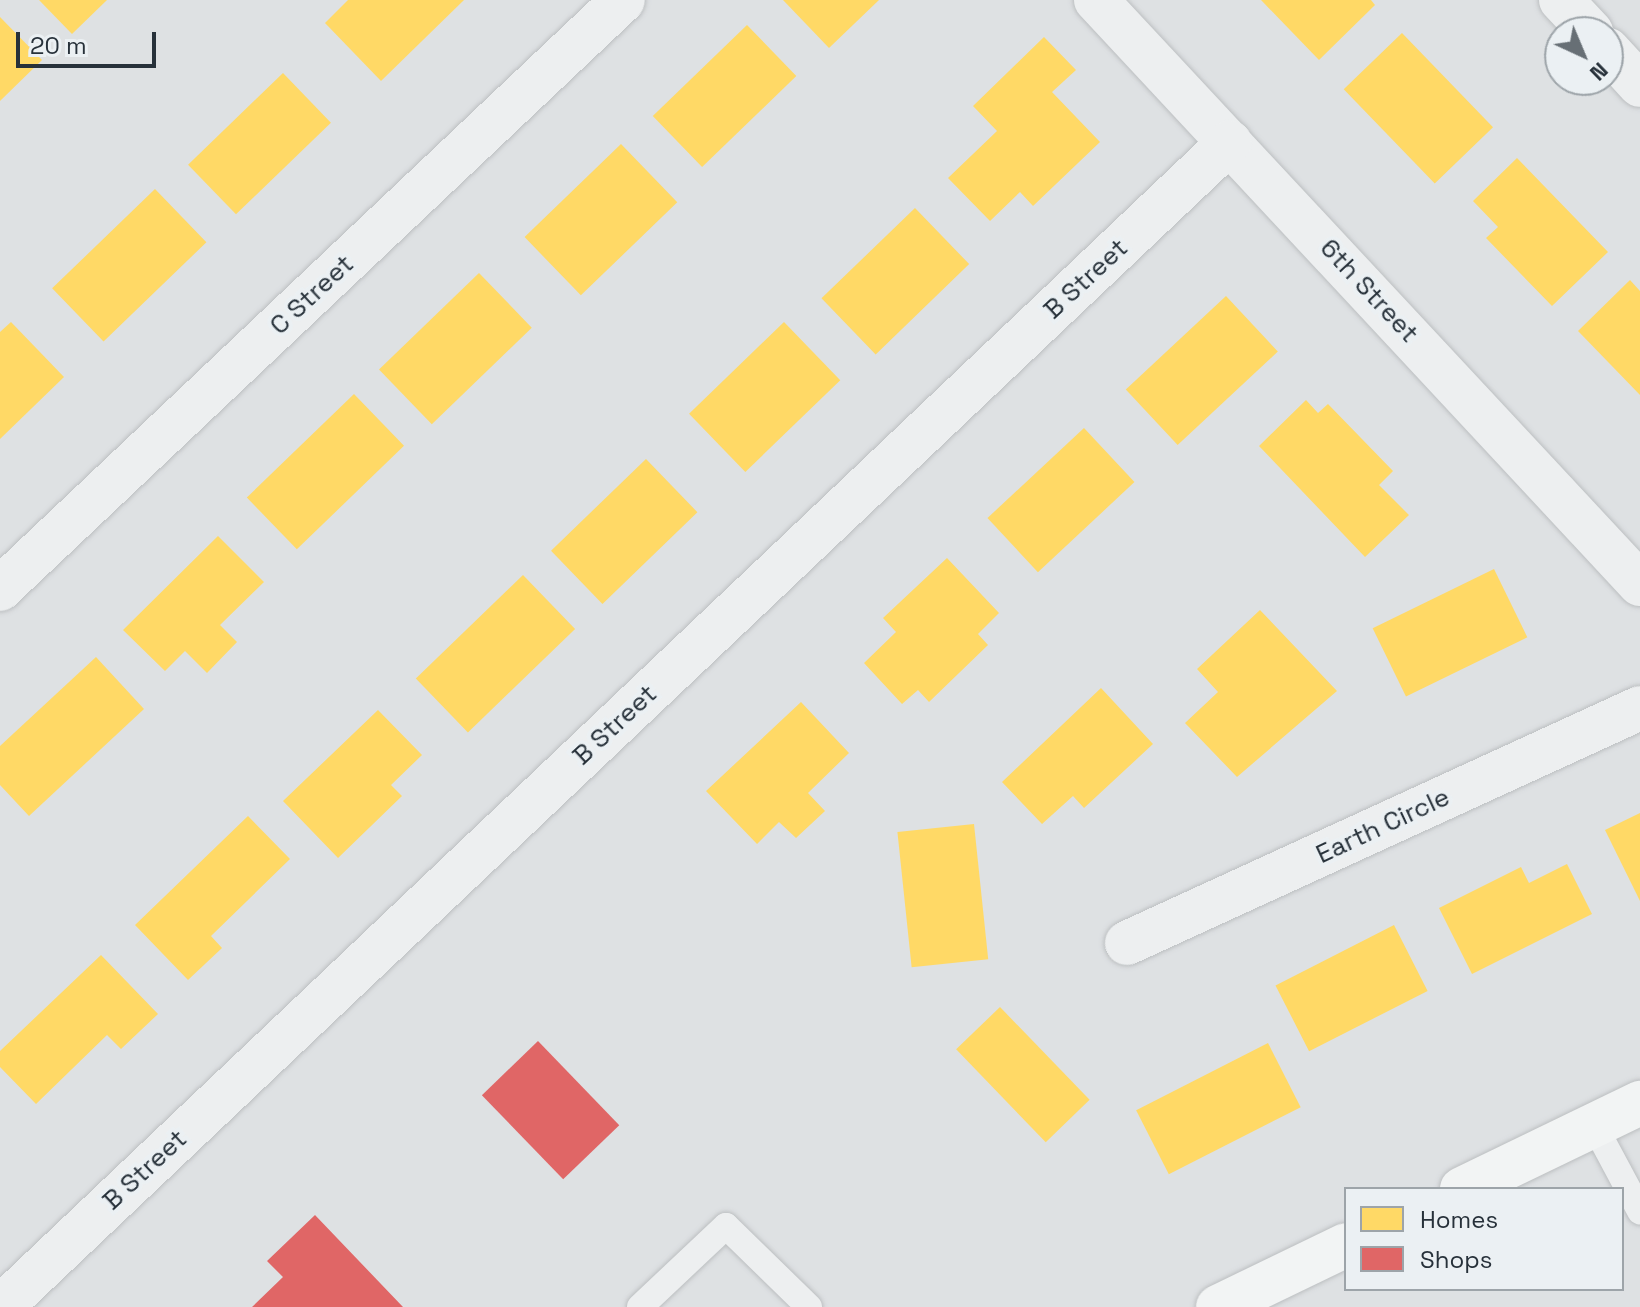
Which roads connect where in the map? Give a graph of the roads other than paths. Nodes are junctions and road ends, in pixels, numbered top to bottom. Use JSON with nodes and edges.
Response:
{"nodes":[{"id":1,"x":623,"y":0,"type":"edge"},
{"id":2,"x":1096,"y":0,"type":"edge"},
{"id":3,"x":1561,"y":0,"type":"edge"},
{"id":4,"x":1576,"y":16,"type":"edge"},
{"id":5,"x":1624,"y":68,"type":"edge"},
{"id":6,"x":1640,"y":85,"type":"edge"},
{"id":7,"x":1230,"y":142,"type":"junction"},
{"id":8,"x":1640,"y":584,"type":"edge"},
{"id":9,"x":0,"y":589,"type":"edge"},
{"id":10,"x":1640,"y":708,"type":"edge"},
{"id":11,"x":1127,"y":943,"type":"dead end"},
{"id":12,"x":1640,"y":1103,"type":"edge"},
{"id":13,"x":1594,"y":1125,"type":"junction"},
{"id":14,"x":1466,"y":1187,"type":"edge"},
{"id":15,"x":1640,"y":1211,"type":"edge"},
{"id":16,"x":1344,"y":1246,"type":"edge"},
{"id":17,"x":1,"y":1307,"type":"edge"},
{"id":18,"x":640,"y":1307,"type":"edge"},
{"id":19,"x":809,"y":1307,"type":"edge"},
{"id":20,"x":1218,"y":1307,"type":"edge"}],
"edges":[{"from":1,"to":9,"type":"street","name":"C Street"},
{"from":2,"to":7,"type":"street","name":"6th Street"},
{"from":3,"to":4,"type":"street"},
{"from":5,"to":6,"type":"street"},
{"from":7,"to":8,"type":"street","name":"6th Street"},
{"from":7,"to":17,"type":"street","name":"B Street"},
{"from":10,"to":11,"type":"street","name":"Earth Circle"},
{"from":12,"to":13,"type":"main road"},
{"from":13,"to":14,"type":"main road"},
{"from":13,"to":15,"type":"lane"},
{"from":16,"to":20,"type":"main road"},
{"from":18,"to":19,"type":"lane"}]}
